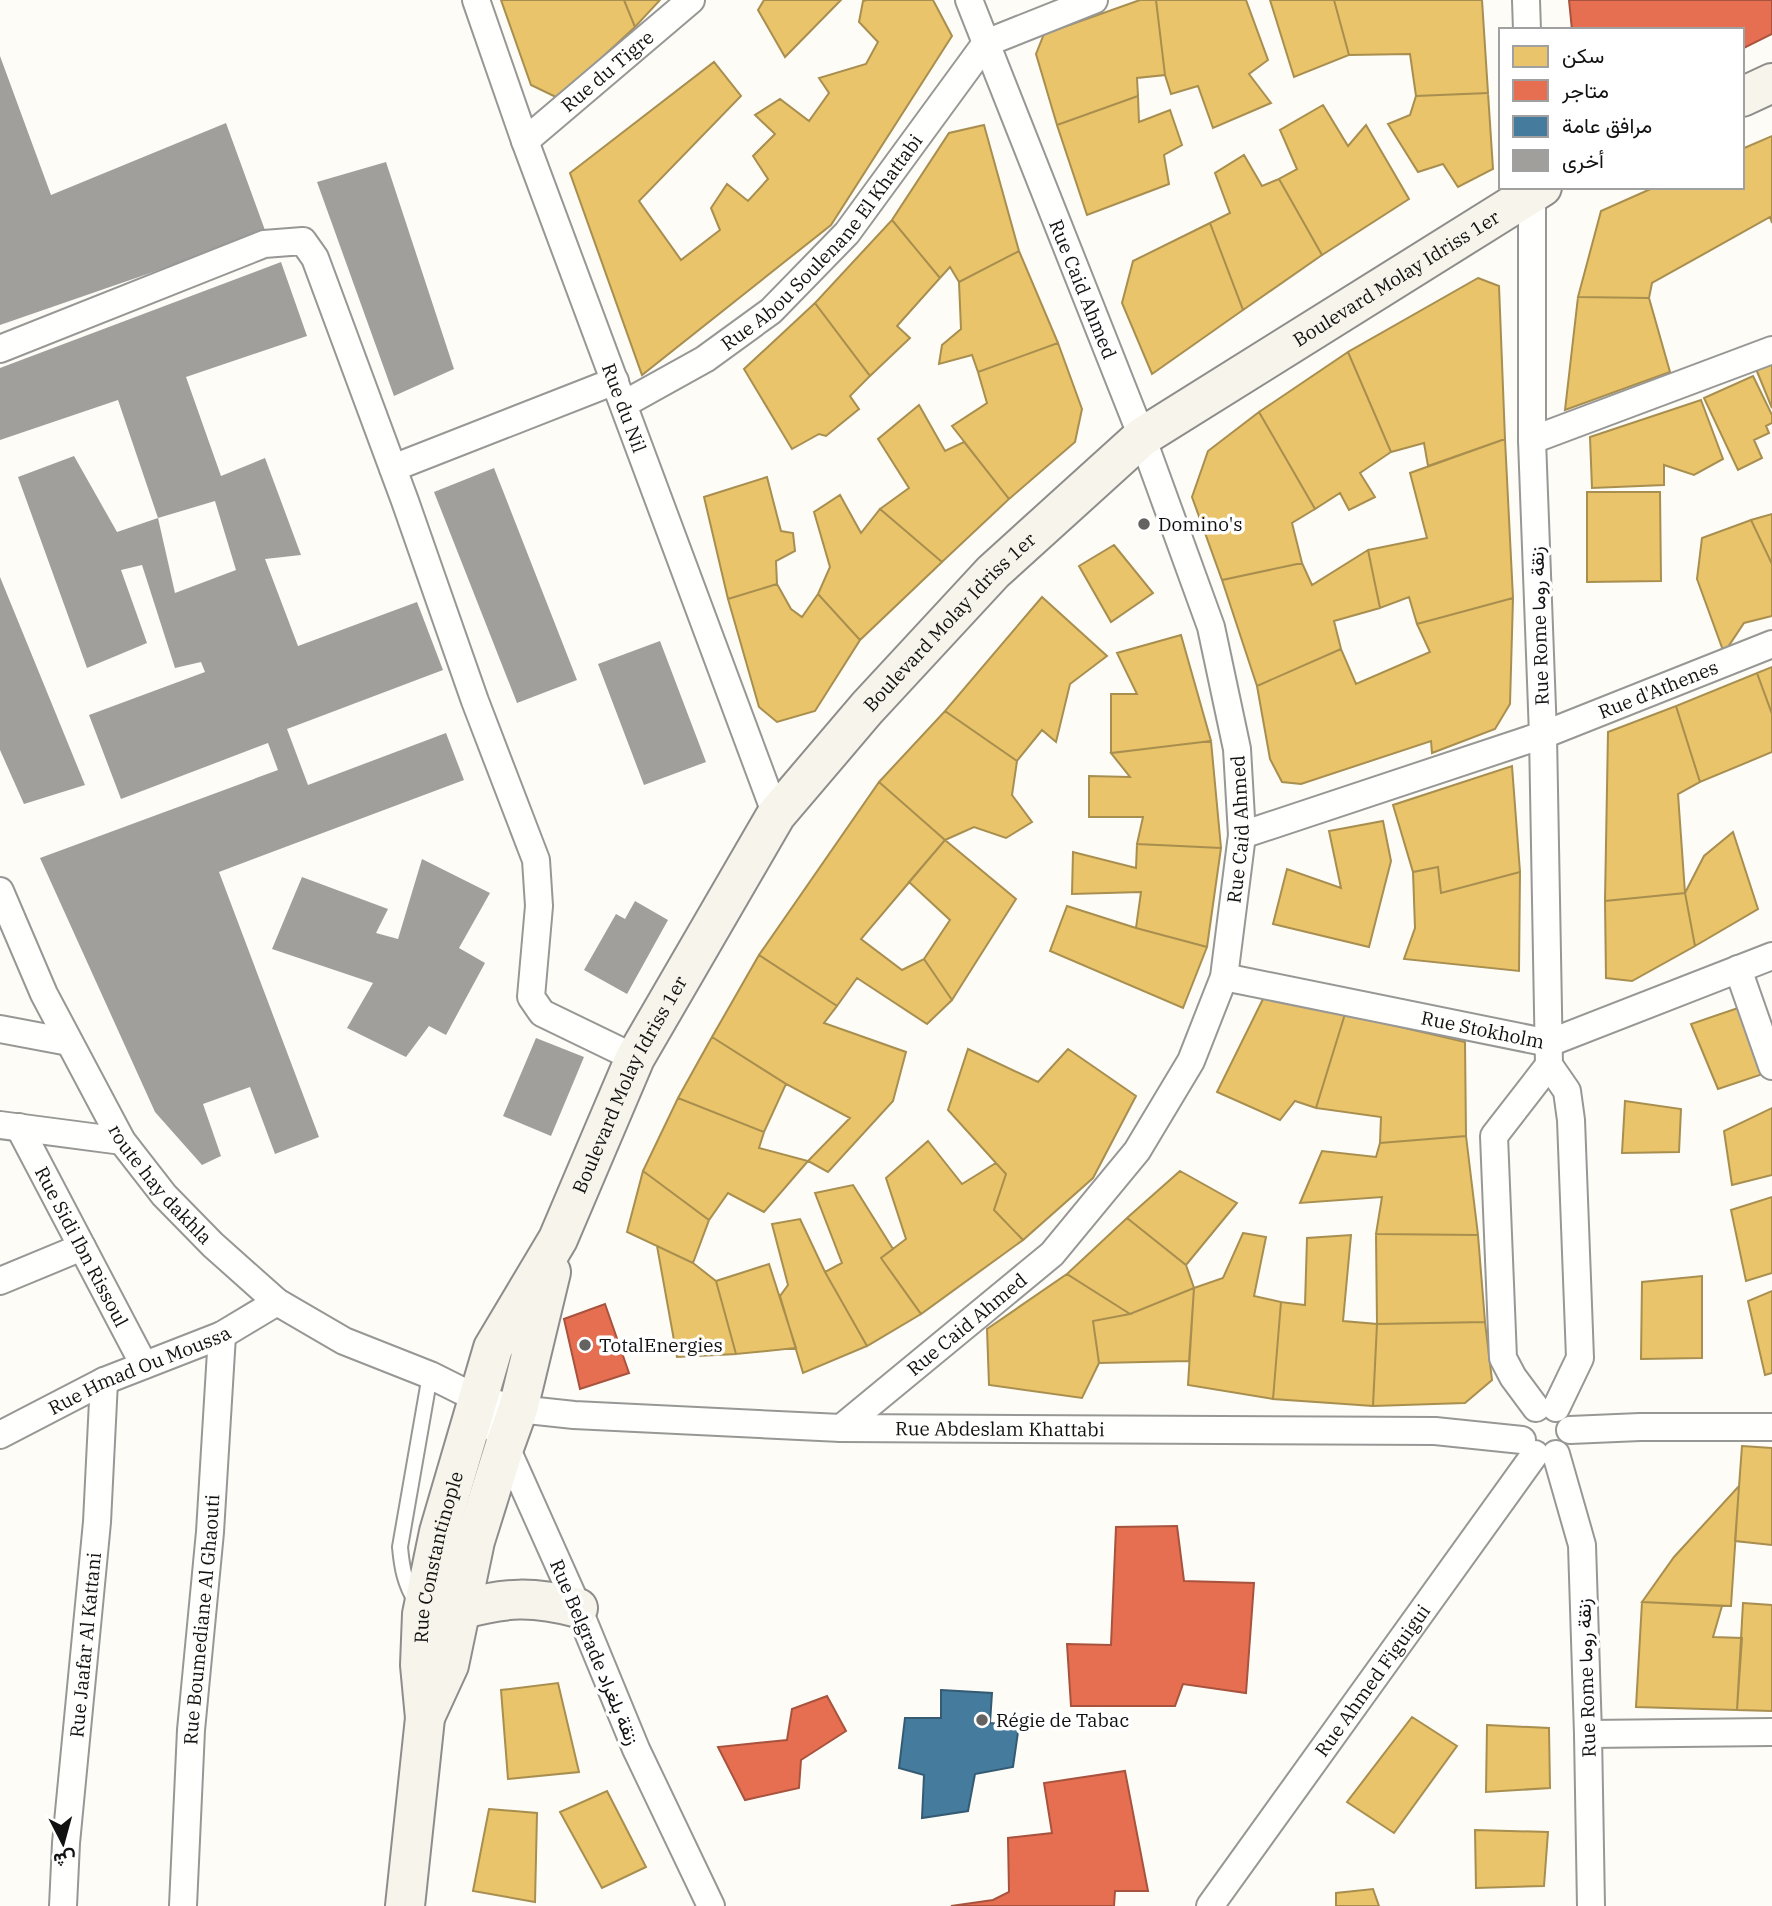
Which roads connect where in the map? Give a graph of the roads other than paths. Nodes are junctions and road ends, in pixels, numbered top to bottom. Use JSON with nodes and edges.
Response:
{"nodes":[{"id":1,"x":476,"y":0,"type":"edge"},
{"id":2,"x":691,"y":0,"type":"edge"},
{"id":3,"x":969,"y":0,"type":"edge"},
{"id":4,"x":1094,"y":0,"type":"edge"},
{"id":5,"x":1525,"y":0,"type":"edge"},
{"id":6,"x":1527,"y":28,"type":"edge"},
{"id":7,"x":986,"y":43,"type":"junction"},
{"id":8,"x":1772,"y":83,"type":"edge"},
{"id":9,"x":1744,"y":96,"type":"edge"},
{"id":10,"x":526,"y":141,"type":"junction"},
{"id":11,"x":1536,"y":189,"type":"edge"},
{"id":12,"x":0,"y":349,"type":"edge"},
{"id":13,"x":1772,"y":350,"type":"edge"},
{"id":14,"x":620,"y":392,"type":"junction"},
{"id":15,"x":1142,"y":437,"type":"junction"},
{"id":16,"x":1532,"y":440,"type":"junction"},
{"id":17,"x":393,"y":468,"type":"junction"},
{"id":18,"x":1772,"y":644,"type":"edge"},
{"id":19,"x":1543,"y":735,"type":"junction"},
{"id":20,"x":776,"y":815,"type":"junction"},
{"id":21,"x":1242,"y":835,"type":"junction"},
{"id":22,"x":0,"y":891,"type":"edge"},
{"id":23,"x":8,"y":929,"type":"edge"},
{"id":24,"x":1772,"y":956,"type":"edge"},
{"id":25,"x":1738,"y":969,"type":"junction"},
{"id":26,"x":1224,"y":977,"type":"junction"},
{"id":27,"x":0,"y":1029,"type":"edge"},
{"id":28,"x":69,"y":1042,"type":"junction"},
{"id":29,"x":1549,"y":1054,"type":"junction"},
{"id":30,"x":635,"y":1058,"type":"junction"},
{"id":31,"x":1772,"y":1066,"type":"edge"},
{"id":32,"x":9,"y":1126,"type":"edge"},
{"id":33,"x":122,"y":1141,"type":"junction"},
{"id":34,"x":558,"y":1240,"type":"junction"},
{"id":35,"x":82,"y":1247,"type":"junction"},
{"id":36,"x":3,"y":1274,"type":"edge"},
{"id":37,"x":277,"y":1302,"type":"junction"},
{"id":38,"x":222,"y":1335,"type":"junction"},
{"id":39,"x":144,"y":1366,"type":"junction"},
{"id":40,"x":430,"y":1375,"type":"junction"},
{"id":41,"x":104,"y":1381,"type":"junction"},
{"id":42,"x":478,"y":1399,"type":"junction"},
{"id":43,"x":1546,"y":1408,"type":"junction"},
{"id":44,"x":518,"y":1409,"type":"junction"},
{"id":45,"x":1772,"y":1427,"type":"edge"},
{"id":46,"x":841,"y":1428,"type":"junction"},
{"id":47,"x":1570,"y":1430,"type":"junction"},
{"id":48,"x":0,"y":1434,"type":"edge"},
{"id":49,"x":505,"y":1445,"type":"junction"},
{"id":50,"x":1538,"y":1449,"type":"junction"},
{"id":51,"x":578,"y":1608,"type":"junction"},
{"id":52,"x":460,"y":1610,"type":"junction"},
{"id":53,"x":422,"y":1614,"type":"junction"},
{"id":54,"x":425,"y":1718,"type":"junction"},
{"id":55,"x":1772,"y":1732,"type":"edge"},
{"id":56,"x":1588,"y":1734,"type":"junction"},
{"id":57,"x":63,"y":1906,"type":"edge"},
{"id":58,"x":183,"y":1906,"type":"edge"},
{"id":59,"x":405,"y":1906,"type":"edge"},
{"id":60,"x":711,"y":1906,"type":"edge"},
{"id":61,"x":1210,"y":1906,"type":"edge"},
{"id":62,"x":1591,"y":1906,"type":"edge"}],
"edges":[{"from":1,"to":10,"type":"street","name":"Rue du Nil"},
{"from":2,"to":10,"type":"street","name":"Rue du Tigre"},
{"from":3,"to":7,"type":"street","name":"Rue Caid Ahmed"},
{"from":4,"to":7,"type":"street"},
{"from":5,"to":6,"type":"street"},
{"from":7,"to":14,"type":"street","name":"Rue Abou Soulenane El Khattabi"},
{"from":7,"to":15,"type":"street","name":"Rue Caid Ahmed"},
{"from":8,"to":9,"type":"street"},
{"from":10,"to":14,"type":"street","name":"Rue du Nil"},
{"from":11,"to":15,"type":"street","name":"Boulevard Molay Idriss 1er"},
{"from":11,"to":16,"type":"street","name":"Rue Rome زنقة روما"},
{"from":12,"to":17,"type":"street"},
{"from":13,"to":16,"type":"street"},
{"from":14,"to":17,"type":"street","name":"Rue Abou Soulenane El Khattabi"},
{"from":14,"to":20,"type":"street","name":"Rue du Nil"},
{"from":15,"to":20,"type":"street","name":"Boulevard Molay Idriss 1er"},
{"from":15,"to":21,"type":"street","name":"Rue Caid Ahmed"},
{"from":16,"to":19,"type":"street","name":"Rue Rome زنقة روما"},
{"from":17,"to":30,"type":"street"},
{"from":18,"to":19,"type":"street","name":"Rue d'Athenes"},
{"from":19,"to":21,"type":"street","name":"Rue d'Athenes"},
{"from":19,"to":29,"type":"street","name":"Rue Rome زنقة روما"},
{"from":20,"to":30,"type":"street","name":"Boulevard Molay Idriss 1er"},
{"from":21,"to":26,"type":"street","name":"Rue Caid Ahmed"},
{"from":22,"to":23,"type":"street","name":"route hay dakhla"},
{"from":23,"to":28,"type":"street","name":"route hay dakhla"},
{"from":24,"to":25,"type":"street","name":"Rue Stokholm"},
{"from":25,"to":29,"type":"street","name":"Rue Stokholm"},
{"from":25,"to":31,"type":"street"},
{"from":26,"to":29,"type":"street","name":"Rue Stokholm"},
{"from":26,"to":46,"type":"street","name":"Rue Caid Ahmed"},
{"from":27,"to":28,"type":"street"},
{"from":28,"to":33,"type":"street","name":"route hay dakhla"},
{"from":29,"to":43,"type":"street"},
{"from":29,"to":43,"type":"street"},
{"from":30,"to":34,"type":"street","name":"Boulevard Molay Idriss 1er"},
{"from":32,"to":33,"type":"street"},
{"from":32,"to":35,"type":"street","name":"Rue Sidi Ibn Rissoul"},
{"from":33,"to":37,"type":"street","name":"route hay dakhla"},
{"from":34,"to":42,"type":"street","name":"Boulevard Molay Idriss 1er"},
{"from":34,"to":44,"type":"street","name":"Boulevard Molay Idriss 1er"},
{"from":35,"to":36,"type":"street"},
{"from":35,"to":39,"type":"street","name":"Rue Sidi Ibn Rissoul"},
{"from":37,"to":38,"type":"street","name":"Rue Hmad Ou Moussa"},
{"from":37,"to":40,"type":"street","name":"route hay dakhla"},
{"from":38,"to":39,"type":"street","name":"Rue Hmad Ou Moussa"},
{"from":38,"to":58,"type":"street","name":"Rue Boumediane Al Ghaouti"},
{"from":39,"to":41,"type":"street","name":"Rue Hmad Ou Moussa"},
{"from":40,"to":42,"type":"street","name":"route hay dakhla"},
{"from":40,"to":53,"type":"lane"},
{"from":41,"to":48,"type":"street","name":"Rue Hmad Ou Moussa"},
{"from":41,"to":57,"type":"street","name":"Rue Jaafar Al Kattani"},
{"from":42,"to":44,"type":"street","name":"Rue Abdeslam Khattabi"},
{"from":42,"to":49,"type":"street","name":"Rue Belgrade زنقة بلغراد"},
{"from":42,"to":53,"type":"street","name":"Rue Constantinople"},
{"from":43,"to":47,"type":"street"},
{"from":43,"to":50,"type":"street"},
{"from":44,"to":46,"type":"street","name":"Rue Abdeslam Khattabi"},
{"from":44,"to":49,"type":"street","name":"Rue Constantinople"},
{"from":45,"to":47,"type":"street"},
{"from":46,"to":50,"type":"street","name":"Rue Abdeslam Khattabi"},
{"from":47,"to":50,"type":"street"},
{"from":49,"to":51,"type":"street","name":"Rue Belgrade زنقة بلغراد"},
{"from":49,"to":52,"type":"street","name":"Rue Constantinople"},
{"from":50,"to":56,"type":"street","name":"Rue Rome زنقة روما"},
{"from":50,"to":61,"type":"street","name":"Rue Ahmed Figuigui"},
{"from":51,"to":52,"type":"street"},
{"from":51,"to":60,"type":"street","name":"Rue Belgrade زنقة بلغراد"},
{"from":52,"to":54,"type":"street","name":"Rue Constantinople"},
{"from":53,"to":54,"type":"street","name":"Rue Constantinople"},
{"from":54,"to":59,"type":"street","name":"Rue Constantinople"},
{"from":55,"to":56,"type":"street"},
{"from":56,"to":62,"type":"street","name":"Rue Rome زنقة روما"}]}
